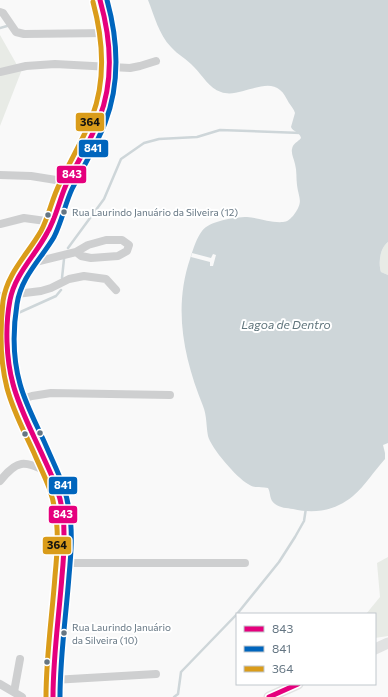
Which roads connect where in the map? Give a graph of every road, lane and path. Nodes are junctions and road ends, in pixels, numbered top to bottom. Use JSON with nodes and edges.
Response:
{"nodes":[{"id":1,"x":100,"y":0,"type":"edge"},
{"id":2,"x":0,"y":12,"type":"edge"},
{"id":3,"x":107,"y":33,"type":"junction"},
{"id":4,"x":156,"y":61,"type":"dead end"},
{"id":5,"x":109,"y":67,"type":"junction"},
{"id":6,"x":0,"y":72,"type":"edge"},
{"id":7,"x":0,"y":175,"type":"edge"},
{"id":8,"x":69,"y":179,"type":"junction"},
{"id":9,"x":53,"y":222,"type":"junction"},
{"id":10,"x":0,"y":224,"type":"edge"},
{"id":11,"x":76,"y":252,"type":"junction"},
{"id":12,"x":27,"y":264,"type":"junction"},
{"id":13,"x":116,"y":290,"type":"dead end"},
{"id":14,"x":11,"y":295,"type":"junction"},
{"id":15,"x":0,"y":296,"type":"edge"},
{"id":16,"x":170,"y":395,"type":"dead end"},
{"id":17,"x":19,"y":400,"type":"junction"},
{"id":18,"x":51,"y":473,"type":"junction"},
{"id":19,"x":0,"y":481,"type":"edge"},
{"id":20,"x":63,"y":563,"type":"junction"},
{"id":21,"x":245,"y":563,"type":"dead end"},
{"id":22,"x":388,"y":643,"type":"edge"},
{"id":23,"x":376,"y":649,"type":"edge"},
{"id":24,"x":20,"y":659,"type":"dead end"},
{"id":25,"x":156,"y":674,"type":"dead end"},
{"id":26,"x":53,"y":680,"type":"junction"},
{"id":27,"x":0,"y":684,"type":"edge"},
{"id":28,"x":296,"y":685,"type":"edge"},
{"id":29,"x":14,"y":692,"type":"junction"},
{"id":30,"x":22,"y":697,"type":"edge"},
{"id":31,"x":53,"y":697,"type":"edge"},
{"id":32,"x":269,"y":697,"type":"edge"}],
"edges":[{"from":1,"to":3,"type":"main road"},
{"from":2,"to":3,"type":"street"},
{"from":3,"to":5,"type":"main road"},
{"from":4,"to":5,"type":"street"},
{"from":5,"to":6,"type":"street"},
{"from":5,"to":8,"type":"main road"},
{"from":7,"to":8,"type":"street"},
{"from":8,"to":9,"type":"main road"},
{"from":9,"to":10,"type":"street"},
{"from":9,"to":12,"type":"main road"},
{"from":11,"to":11,"type":"street"},
{"from":11,"to":12,"type":"street"},
{"from":12,"to":14,"type":"main road"},
{"from":13,"to":14,"type":"street"},
{"from":14,"to":15,"type":"street"},
{"from":14,"to":17,"type":"main road"},
{"from":16,"to":17,"type":"street"},
{"from":17,"to":18,"type":"main road"},
{"from":18,"to":19,"type":"street"},
{"from":18,"to":20,"type":"main road"},
{"from":20,"to":21,"type":"street"},
{"from":20,"to":26,"type":"main road"},
{"from":22,"to":23,"type":"main road"},
{"from":24,"to":29,"type":"street"},
{"from":25,"to":26,"type":"street"},
{"from":26,"to":31,"type":"main road"},
{"from":27,"to":29,"type":"street"},
{"from":28,"to":32,"type":"main road"},
{"from":29,"to":30,"type":"street"}]}
